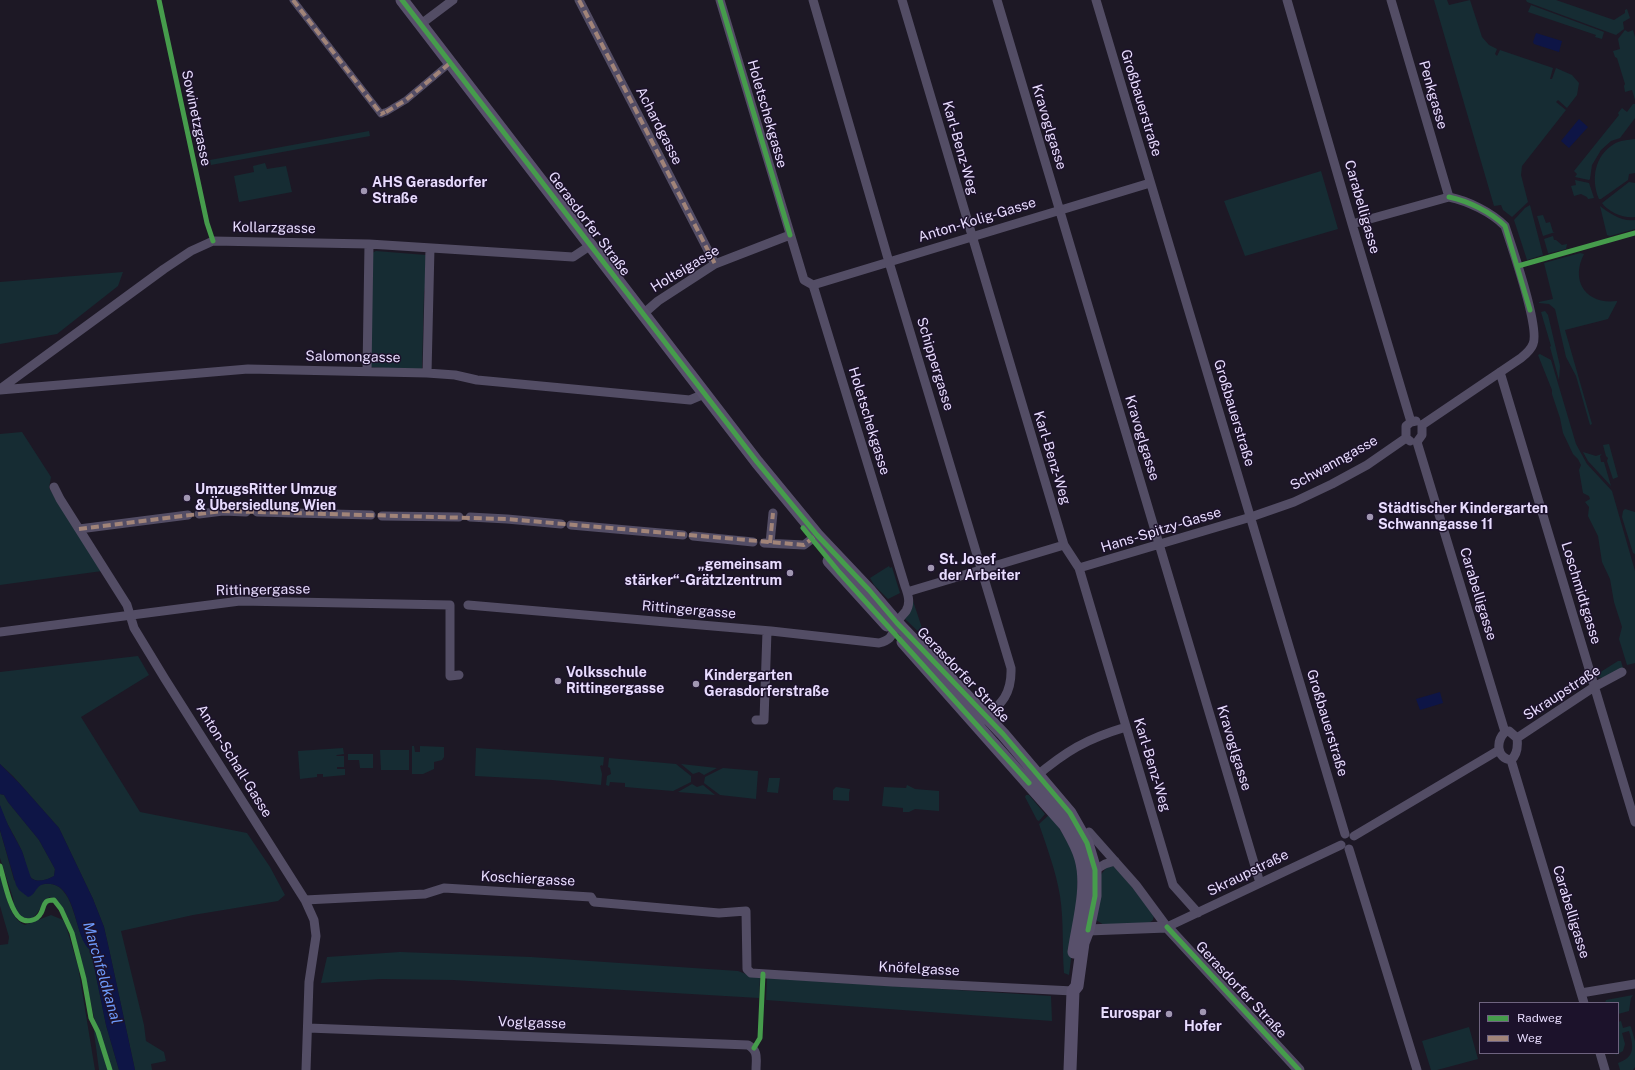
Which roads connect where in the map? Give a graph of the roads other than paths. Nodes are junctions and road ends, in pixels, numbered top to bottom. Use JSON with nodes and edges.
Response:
{"nodes":[{"id":1,"x":293,"y":0,"type":"edge"},
{"id":2,"x":402,"y":0,"type":"edge"},
{"id":3,"x":454,"y":0,"type":"edge"},
{"id":4,"x":579,"y":0,"type":"edge"},
{"id":5,"x":720,"y":0,"type":"edge"},
{"id":6,"x":813,"y":0,"type":"edge"},
{"id":7,"x":902,"y":0,"type":"edge"},
{"id":8,"x":997,"y":0,"type":"edge"},
{"id":9,"x":1096,"y":0,"type":"edge"},
{"id":10,"x":1287,"y":0,"type":"edge"},
{"id":11,"x":1391,"y":0,"type":"edge"},
{"id":12,"x":421,"y":24,"type":"junction"},
{"id":13,"x":450,"y":63,"type":"junction"},
{"id":14,"x":1150,"y":183,"type":"junction"},
{"id":15,"x":1449,"y":198,"type":"junction"},
{"id":16,"x":1059,"y":210,"type":"junction"},
{"id":17,"x":1352,"y":224,"type":"junction"},
{"id":18,"x":790,"y":236,"type":"junction"},
{"id":19,"x":971,"y":237,"type":"junction"},
{"id":20,"x":369,"y":244,"type":"junction"},
{"id":21,"x":591,"y":245,"type":"junction"},
{"id":22,"x":430,"y":248,"type":"junction"},
{"id":23,"x":889,"y":262,"type":"junction"},
{"id":24,"x":715,"y":264,"type":"junction"},
{"id":25,"x":813,"y":285,"type":"junction"},
{"id":26,"x":642,"y":314,"type":"junction"},
{"id":27,"x":367,"y":371,"type":"junction"},
{"id":28,"x":1500,"y":372,"type":"junction"},
{"id":29,"x":426,"y":373,"type":"junction"},
{"id":30,"x":0,"y":389,"type":"edge"},
{"id":31,"x":704,"y":394,"type":"junction"},
{"id":32,"x":1411,"y":422,"type":"junction"},
{"id":33,"x":1422,"y":425,"type":"junction"},
{"id":34,"x":1406,"y":438,"type":"junction"},
{"id":35,"x":1417,"y":442,"type":"junction"},
{"id":36,"x":54,"y":487,"type":"dead end"},
{"id":37,"x":246,"y":512,"type":"dead end"},
{"id":38,"x":257,"y":512,"type":"dead end"},
{"id":39,"x":773,"y":513,"type":"dead end"},
{"id":40,"x":199,"y":514,"type":"dead end"},
{"id":41,"x":188,"y":515,"type":"dead end"},
{"id":42,"x":371,"y":515,"type":"dead end"},
{"id":43,"x":382,"y":516,"type":"dead end"},
{"id":44,"x":459,"y":517,"type":"dead end"},
{"id":45,"x":1251,"y":517,"type":"junction"},
{"id":46,"x":470,"y":518,"type":"dead end"},
{"id":47,"x":561,"y":524,"type":"dead end"},
{"id":48,"x":571,"y":525,"type":"dead end"},
{"id":49,"x":79,"y":529,"type":"junction"},
{"id":50,"x":683,"y":535,"type":"dead end"},
{"id":51,"x":693,"y":536,"type":"dead end"},
{"id":52,"x":814,"y":537,"type":"junction"},
{"id":53,"x":753,"y":542,"type":"dead end"},
{"id":54,"x":1064,"y":545,"type":"junction"},
{"id":55,"x":1159,"y":545,"type":"junction"},
{"id":56,"x":1080,"y":568,"type":"junction"},
{"id":57,"x":982,"y":570,"type":"junction"},
{"id":58,"x":907,"y":592,"type":"junction"},
{"id":59,"x":468,"y":605,"type":"dead end"},
{"id":60,"x":130,"y":614,"type":"junction"},
{"id":61,"x":895,"y":628,"type":"junction"},
{"id":62,"x":767,"y":631,"type":"junction"},
{"id":63,"x":0,"y":632,"type":"edge"},
{"id":64,"x":1622,"y":672,"type":"dead end"},
{"id":65,"x":459,"y":676,"type":"dead end"},
{"id":66,"x":1594,"y":687,"type":"junction"},
{"id":67,"x":756,"y":720,"type":"dead end"},
{"id":68,"x":981,"y":722,"type":"junction"},
{"id":69,"x":1126,"y":727,"type":"junction"},
{"id":70,"x":1505,"y":732,"type":"junction"},
{"id":71,"x":1517,"y":738,"type":"junction"},
{"id":72,"x":1499,"y":750,"type":"junction"},
{"id":73,"x":1511,"y":760,"type":"junction"},
{"id":74,"x":1033,"y":779,"type":"junction"},
{"id":75,"x":1635,"y":822,"type":"edge"},
{"id":76,"x":1089,"y":832,"type":"dead end"},
{"id":77,"x":1349,"y":835,"type":"junction"},
{"id":78,"x":1345,"y":847,"type":"junction"},
{"id":79,"x":1115,"y":861,"type":"junction"},
{"id":80,"x":1089,"y":870,"type":"junction"},
{"id":81,"x":1260,"y":883,"type":"junction"},
{"id":82,"x":305,"y":900,"type":"junction"},
{"id":83,"x":1198,"y":913,"type":"junction"},
{"id":84,"x":1166,"y":927,"type":"junction"},
{"id":85,"x":1088,"y":930,"type":"junction"},
{"id":86,"x":763,"y":974,"type":"joint"},
{"id":87,"x":1635,"y":984,"type":"edge"},
{"id":88,"x":1073,"y":991,"type":"junction"},
{"id":89,"x":1581,"y":994,"type":"junction"},
{"id":90,"x":1584,"y":1002,"type":"edge"},
{"id":91,"x":308,"y":1028,"type":"junction"},
{"id":92,"x":1600,"y":1054,"type":"edge"},
{"id":93,"x":306,"y":1070,"type":"edge"},
{"id":94,"x":756,"y":1070,"type":"edge"},
{"id":95,"x":1070,"y":1070,"type":"edge"},
{"id":96,"x":1299,"y":1070,"type":"edge"},
{"id":97,"x":1417,"y":1070,"type":"edge"},
{"id":98,"x":1605,"y":1070,"type":"edge"}],
"edges":[{"from":1,"to":13,"type":"street"},
{"from":2,"to":12,"type":"main road","name":"Gerasdorfer Straße"},
{"from":3,"to":12,"type":"street"},
{"from":4,"to":24,"type":"street","name":"Achardgasse"},
{"from":5,"to":18,"type":"street","name":"Holetschekgasse"},
{"from":6,"to":23,"type":"street","name":"Schippergasse"},
{"from":7,"to":19,"type":"street","name":"Karl-Benz-Weg"},
{"from":8,"to":16,"type":"street","name":"Kravoglgasse"},
{"from":9,"to":14,"type":"street","name":"Großbauerstraße"},
{"from":10,"to":17,"type":"street","name":"Carabelligasse"},
{"from":11,"to":15,"type":"street","name":"Penkgasse"},
{"from":12,"to":13,"type":"main road","name":"Gerasdorfer Straße"},
{"from":13,"to":21,"type":"main road","name":"Gerasdorfer Straße"},
{"from":14,"to":16,"type":"street","name":"Anton-Kolig-Gasse"},
{"from":14,"to":45,"type":"street","name":"Großbauerstraße"},
{"from":15,"to":17,"type":"street"},
{"from":15,"to":28,"type":"street"},
{"from":16,"to":19,"type":"street","name":"Anton-Kolig-Gasse"},
{"from":16,"to":55,"type":"street","name":"Kravoglgasse"},
{"from":17,"to":32,"type":"street","name":"Carabelligasse"},
{"from":18,"to":24,"type":"street","name":"Holteigasse"},
{"from":18,"to":25,"type":"street","name":"Holetschekgasse"},
{"from":19,"to":23,"type":"street","name":"Anton-Kolig-Gasse"},
{"from":19,"to":54,"type":"street","name":"Karl-Benz-Weg"},
{"from":20,"to":22,"type":"street","name":"Kollarzgasse"},
{"from":20,"to":27,"type":"street"},
{"from":20,"to":30,"type":"street","name":"Kollarzgasse"},
{"from":21,"to":22,"type":"street","name":"Kollarzgasse"},
{"from":21,"to":26,"type":"main road","name":"Gerasdorfer Straße"},
{"from":22,"to":29,"type":"street"},
{"from":23,"to":25,"type":"street","name":"Anton-Kolig-Gasse"},
{"from":23,"to":57,"type":"street","name":"Schippergasse"},
{"from":24,"to":26,"type":"street","name":"Holteigasse"},
{"from":25,"to":58,"type":"street","name":"Holetschekgasse"},
{"from":26,"to":31,"type":"main road","name":"Gerasdorfer Straße"},
{"from":27,"to":29,"type":"street","name":"Salomongasse"},
{"from":27,"to":30,"type":"street","name":"Salomongasse"},
{"from":28,"to":33,"type":"street"},
{"from":28,"to":66,"type":"street","name":"Loschmidtgasse"},
{"from":29,"to":31,"type":"street","name":"Salomongasse"},
{"from":31,"to":52,"type":"main road","name":"Gerasdorfer Straße"},
{"from":32,"to":33,"type":"street"},
{"from":32,"to":34,"type":"street"},
{"from":33,"to":35,"type":"street"},
{"from":34,"to":35,"type":"street"},
{"from":34,"to":45,"type":"street","name":"Schwanngasse"},
{"from":35,"to":70,"type":"street","name":"Carabelligasse"},
{"from":36,"to":49,"type":"street","name":"Anton-Schall-Gasse"},
{"from":37,"to":40,"type":"street"},
{"from":38,"to":42,"type":"street"},
{"from":39,"to":52,"type":"street"},
{"from":41,"to":49,"type":"street"},
{"from":43,"to":44,"type":"street"},
{"from":45,"to":55,"type":"street","name":"Hans-Spitzy-Gasse"},
{"from":45,"to":77,"type":"street","name":"Großbauerstraße"},
{"from":46,"to":47,"type":"street"},
{"from":48,"to":50,"type":"street"},
{"from":49,"to":60,"type":"street","name":"Anton-Schall-Gasse"},
{"from":51,"to":53,"type":"street"},
{"from":52,"to":61,"type":"main road","name":"Gerasdorfer Straße"},
{"from":54,"to":56,"type":"street","name":"Karl-Benz-Weg"},
{"from":54,"to":57,"type":"street"},
{"from":55,"to":56,"type":"street","name":"Hans-Spitzy-Gasse"},
{"from":55,"to":81,"type":"street","name":"Kravoglgasse"},
{"from":56,"to":69,"type":"street","name":"Karl-Benz-Weg"},
{"from":57,"to":58,"type":"street"},
{"from":57,"to":68,"type":"street","name":"Schippergasse"},
{"from":58,"to":61,"type":"street","name":"Holetschekgasse"},
{"from":59,"to":62,"type":"street","name":"Rittingergasse"},
{"from":60,"to":63,"type":"street","name":"Rittingergasse"},
{"from":60,"to":65,"type":"street","name":"Rittingergasse"},
{"from":60,"to":82,"type":"street","name":"Anton-Schall-Gasse"},
{"from":61,"to":62,"type":"street","name":"Rittingergasse"},
{"from":61,"to":68,"type":"main road","name":"Gerasdorfer Straße"},
{"from":62,"to":67,"type":"street"},
{"from":64,"to":66,"type":"street","name":"Skraupstraße"},
{"from":66,"to":71,"type":"street","name":"Skraupstraße"},
{"from":66,"to":75,"type":"street","name":"Loschmidtgasse"},
{"from":68,"to":74,"type":"main road","name":"Gerasdorfer Straße"},
{"from":69,"to":74,"type":"street"},
{"from":69,"to":83,"type":"street","name":"Karl-Benz-Weg"},
{"from":70,"to":71,"type":"street"},
{"from":70,"to":72,"type":"street"},
{"from":71,"to":73,"type":"street"},
{"from":72,"to":73,"type":"street"},
{"from":72,"to":77,"type":"street"},
{"from":73,"to":89,"type":"street","name":"Carabelligasse"},
{"from":74,"to":80,"type":"main road","name":"Gerasdorfer Straße"},
{"from":76,"to":79,"type":"street","name":"Gerasdorfer Straße"},
{"from":77,"to":78,"type":"street"},
{"from":78,"to":81,"type":"street","name":"Skraupstraße"},
{"from":78,"to":97,"type":"street"},
{"from":79,"to":80,"type":"street"},
{"from":79,"to":84,"type":"street","name":"Gerasdorfer Straße"},
{"from":80,"to":85,"type":"main road","name":"Gerasdorfer Straße"},
{"from":80,"to":88,"type":"main road","name":"Gerasdorfer Straße"},
{"from":81,"to":83,"type":"street","name":"Skraupstraße"},
{"from":82,"to":86,"type":"street","name":"Koschiergasse"},
{"from":82,"to":91,"type":"street","name":"Anton-Schall-Gasse"},
{"from":83,"to":84,"type":"street","name":"Skraupstraße"},
{"from":84,"to":85,"type":"street"},
{"from":84,"to":96,"type":"street","name":"Gerasdorfer Straße"},
{"from":85,"to":88,"type":"main road","name":"Gerasdorfer Straße"},
{"from":86,"to":88,"type":"street","name":"Knöfelgasse"},
{"from":87,"to":89,"type":"street"},
{"from":88,"to":95,"type":"main road"},
{"from":89,"to":90,"type":"street","name":"Carabelligasse"},
{"from":91,"to":93,"type":"street","name":"Anton-Schall-Gasse"},
{"from":91,"to":94,"type":"street","name":"Voglgasse"},
{"from":92,"to":98,"type":"street"}]}
